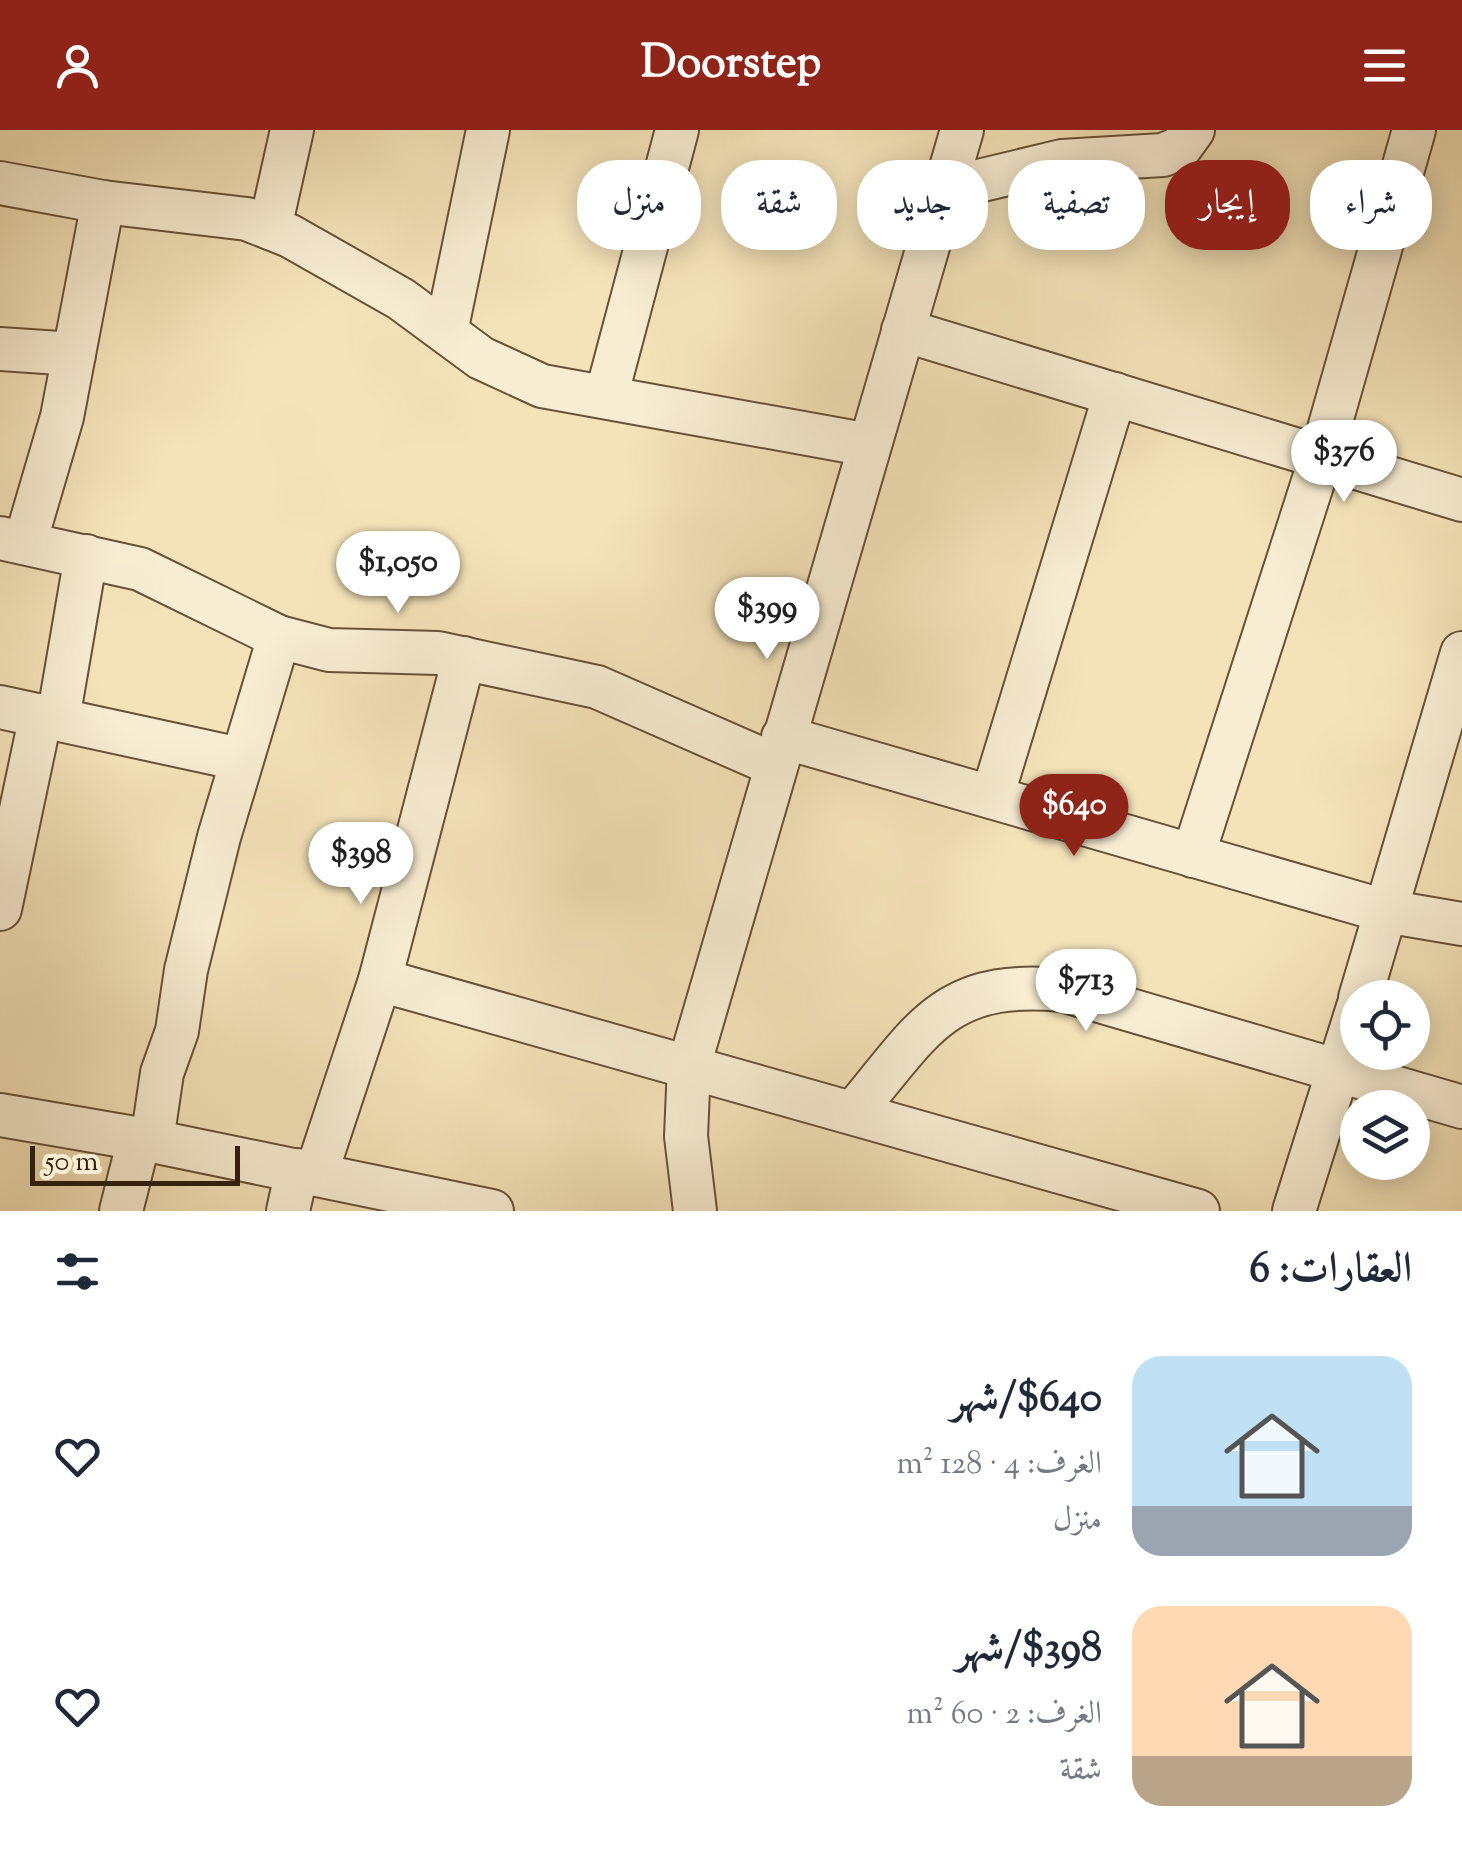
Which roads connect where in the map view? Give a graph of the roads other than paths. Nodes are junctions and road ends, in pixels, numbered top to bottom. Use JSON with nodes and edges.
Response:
{"nodes":[{"id":1,"x":292,"y":130,"type":"edge"},
{"id":2,"x":488,"y":130,"type":"edge"},
{"id":3,"x":677,"y":130,"type":"edge"},
{"id":4,"x":962,"y":130,"type":"edge"},
{"id":5,"x":1193,"y":130,"type":"edge"},
{"id":6,"x":1414,"y":130,"type":"edge"},
{"id":7,"x":953,"y":160,"type":"edge"},
{"id":8,"x":988,"y":179,"type":"edge"},
{"id":9,"x":0,"y":183,"type":"edge"},
{"id":10,"x":103,"y":202,"type":"junction"},
{"id":11,"x":270,"y":228,"type":"junction"},
{"id":12,"x":927,"y":250,"type":"edge"},
{"id":13,"x":903,"y":330,"type":"junction"},
{"id":14,"x":446,"y":332,"type":"junction"},
{"id":15,"x":0,"y":349,"type":"edge"},
{"id":16,"x":74,"y":354,"type":"junction"},
{"id":17,"x":1114,"y":394,"type":"junction"},
{"id":18,"x":606,"y":397,"type":"junction"},
{"id":19,"x":869,"y":445,"type":"junction"},
{"id":20,"x":1322,"y":458,"type":"junction"},
{"id":21,"x":1462,"y":500,"type":"edge"},
{"id":22,"x":12,"y":541,"type":"edge"},
{"id":23,"x":86,"y":556,"type":"junction"},
{"id":24,"x":279,"y":637,"type":"junction"},
{"id":25,"x":1462,"y":653,"type":"edge"},
{"id":26,"x":464,"y":658,"type":"junction"},
{"id":27,"x":33,"y":714,"type":"edge"},
{"id":28,"x":1453,"y":717,"type":"edge"},
{"id":29,"x":779,"y":751,"type":"junction"},
{"id":30,"x":240,"y":759,"type":"junction"},
{"id":31,"x":992,"y":797,"type":"junction"},
{"id":32,"x":1193,"y":856,"type":"junction"},
{"id":33,"x":0,"y":909,"type":"edge"},
{"id":34,"x":1385,"y":911,"type":"junction"},
{"id":35,"x":1462,"y":924,"type":"edge"},
{"id":36,"x":380,"y":980,"type":"junction"},
{"id":37,"x":1365,"y":980,"type":"edge"},
{"id":38,"x":689,"y":1066,"type":"junction"},
{"id":39,"x":1340,"y":1068,"type":"edge"},
{"id":40,"x":1339,"y":1071,"type":"junction"},
{"id":41,"x":1462,"y":1108,"type":"edge"},
{"id":42,"x":853,"y":1113,"type":"junction"},
{"id":43,"x":0,"y":1116,"type":"edge"},
{"id":44,"x":145,"y":1141,"type":"junction"},
{"id":45,"x":306,"y":1172,"type":"junction"},
{"id":46,"x":121,"y":1211,"type":"edge"},
{"id":47,"x":288,"y":1211,"type":"edge"},
{"id":48,"x":492,"y":1211,"type":"edge"},
{"id":49,"x":695,"y":1211,"type":"edge"},
{"id":50,"x":1198,"y":1211,"type":"edge"},
{"id":51,"x":1294,"y":1211,"type":"edge"}],
"edges":[{"from":1,"to":11,"type":"street"},
{"from":2,"to":14,"type":"street"},
{"from":3,"to":18,"type":"street"},
{"from":4,"to":7,"type":"street"},
{"from":5,"to":8,"type":"street"},
{"from":6,"to":20,"type":"street"},
{"from":9,"to":10,"type":"street"},
{"from":10,"to":11,"type":"street"},
{"from":10,"to":16,"type":"street"},
{"from":11,"to":14,"type":"street"},
{"from":12,"to":13,"type":"street"},
{"from":13,"to":17,"type":"street"},
{"from":13,"to":19,"type":"street"},
{"from":14,"to":18,"type":"street"},
{"from":15,"to":16,"type":"street"},
{"from":16,"to":22,"type":"street"},
{"from":17,"to":20,"type":"street"},
{"from":17,"to":31,"type":"street"},
{"from":18,"to":19,"type":"street"},
{"from":19,"to":29,"type":"street"},
{"from":20,"to":21,"type":"street"},
{"from":20,"to":32,"type":"street"},
{"from":22,"to":23,"type":"street"},
{"from":23,"to":24,"type":"street"},
{"from":23,"to":27,"type":"street"},
{"from":24,"to":26,"type":"street"},
{"from":24,"to":30,"type":"street"},
{"from":25,"to":28,"type":"street"},
{"from":26,"to":29,"type":"street"},
{"from":26,"to":36,"type":"street"},
{"from":27,"to":30,"type":"street"},
{"from":27,"to":33,"type":"street"},
{"from":28,"to":34,"type":"street"},
{"from":29,"to":31,"type":"street"},
{"from":29,"to":38,"type":"street"},
{"from":30,"to":44,"type":"street"},
{"from":31,"to":32,"type":"street"},
{"from":32,"to":34,"type":"street"},
{"from":34,"to":35,"type":"street"},
{"from":34,"to":37,"type":"street"},
{"from":36,"to":38,"type":"street"},
{"from":36,"to":45,"type":"street"},
{"from":38,"to":42,"type":"street"},
{"from":38,"to":49,"type":"street"},
{"from":39,"to":40,"type":"street"},
{"from":40,"to":41,"type":"street"},
{"from":40,"to":42,"type":"street"},
{"from":40,"to":51,"type":"street"},
{"from":42,"to":50,"type":"street"},
{"from":43,"to":44,"type":"street"},
{"from":44,"to":45,"type":"street"},
{"from":44,"to":46,"type":"street"},
{"from":45,"to":47,"type":"street"},
{"from":45,"to":48,"type":"street"}]}
